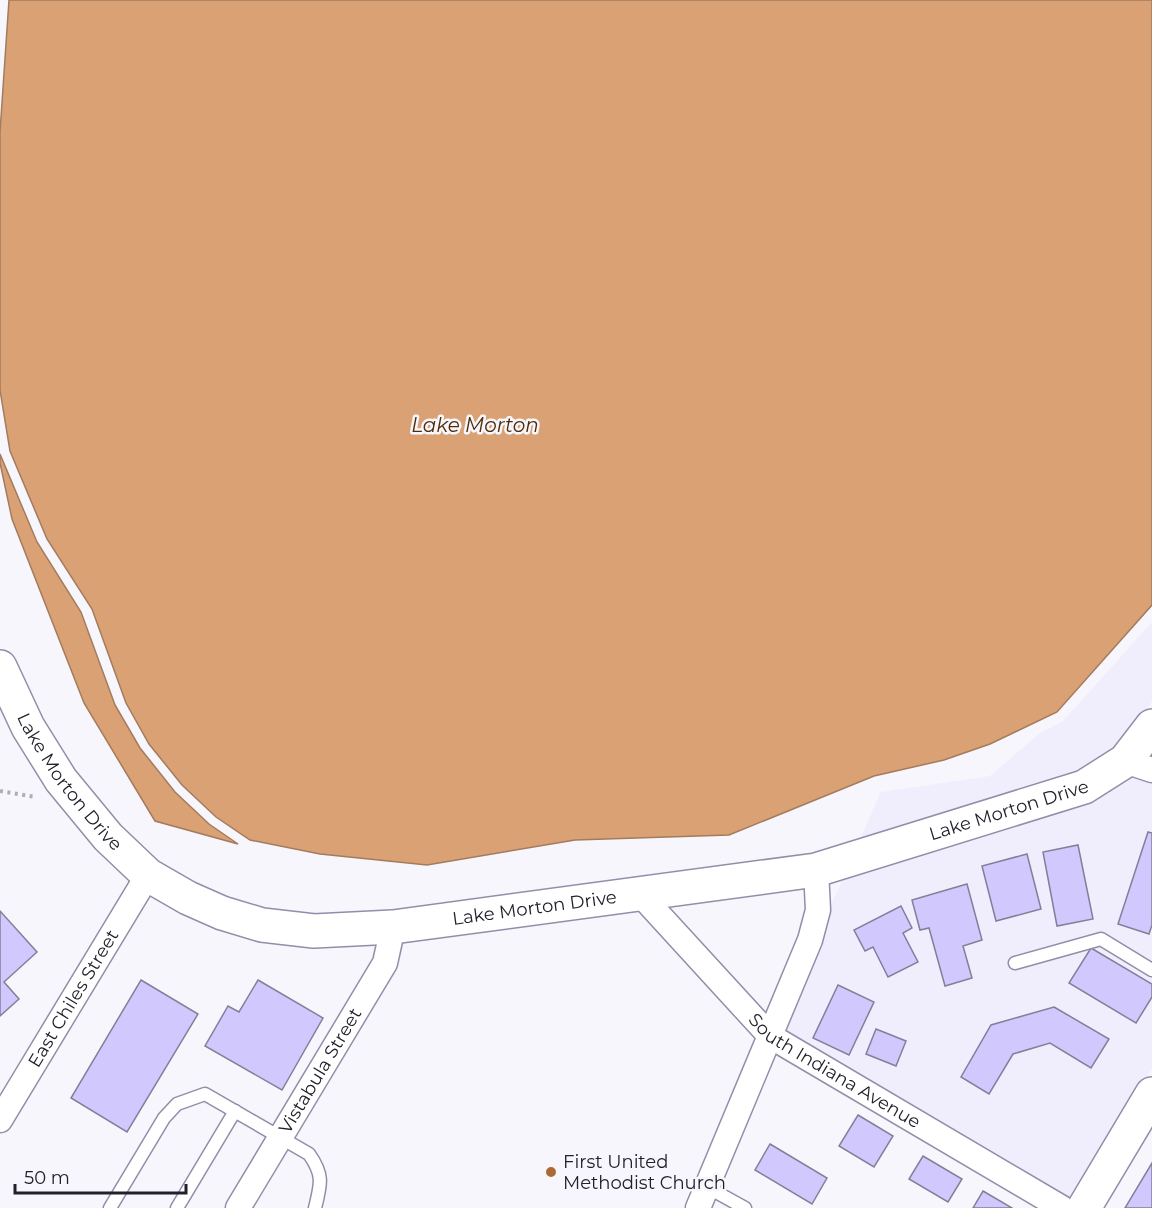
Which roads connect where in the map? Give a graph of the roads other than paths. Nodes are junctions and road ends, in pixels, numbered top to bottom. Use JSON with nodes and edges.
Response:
{"nodes":[{"id":1,"x":0,"y":667,"type":"edge"},
{"id":2,"x":1152,"y":726,"type":"edge"},
{"id":3,"x":1138,"y":765,"type":"edge"},
{"id":4,"x":816,"y":870,"type":"junction"},
{"id":5,"x":148,"y":875,"type":"junction"},
{"id":6,"x":639,"y":893,"type":"junction"},
{"id":7,"x":393,"y":927,"type":"junction"},
{"id":8,"x":1015,"y":963,"type":"dead end"},
{"id":9,"x":1152,"y":970,"type":"edge"},
{"id":10,"x":770,"y":1036,"type":"junction"},
{"id":11,"x":1152,"y":1095,"type":"edge"},
{"id":12,"x":235,"y":1111,"type":"junction"},
{"id":13,"x":0,"y":1120,"type":"edge"},
{"id":14,"x":280,"y":1137,"type":"junction"},
{"id":15,"x":702,"y":1197,"type":"edge"},
{"id":16,"x":110,"y":1208,"type":"edge"},
{"id":17,"x":177,"y":1208,"type":"edge"},
{"id":18,"x":238,"y":1208,"type":"edge"},
{"id":19,"x":315,"y":1208,"type":"edge"},
{"id":20,"x":745,"y":1208,"type":"edge"},
{"id":21,"x":1062,"y":1208,"type":"edge"},
{"id":22,"x":1084,"y":1208,"type":"edge"}],
"edges":[{"from":1,"to":5,"type":"street","name":"Lake Morton Drive"},
{"from":2,"to":3,"type":"street","name":"Lake Morton Drive"},
{"from":3,"to":4,"type":"street","name":"Lake Morton Drive"},
{"from":4,"to":6,"type":"street","name":"Lake Morton Drive"},
{"from":4,"to":10,"type":"street"},
{"from":5,"to":7,"type":"street","name":"Lake Morton Drive"},
{"from":5,"to":13,"type":"street","name":"East Chiles Street"},
{"from":6,"to":7,"type":"street","name":"Lake Morton Drive"},
{"from":6,"to":10,"type":"street","name":"South Indiana Avenue"},
{"from":7,"to":14,"type":"street","name":"Vistabula Street"},
{"from":8,"to":9,"type":"lane"},
{"from":10,"to":15,"type":"street"},
{"from":10,"to":21,"type":"street","name":"South Indiana Avenue"},
{"from":11,"to":22,"type":"street"},
{"from":12,"to":14,"type":"lane"},
{"from":12,"to":16,"type":"lane"},
{"from":12,"to":17,"type":"lane"},
{"from":14,"to":18,"type":"street","name":"Vistabula Street"},
{"from":14,"to":19,"type":"lane"},
{"from":15,"to":20,"type":"lane"}]}
